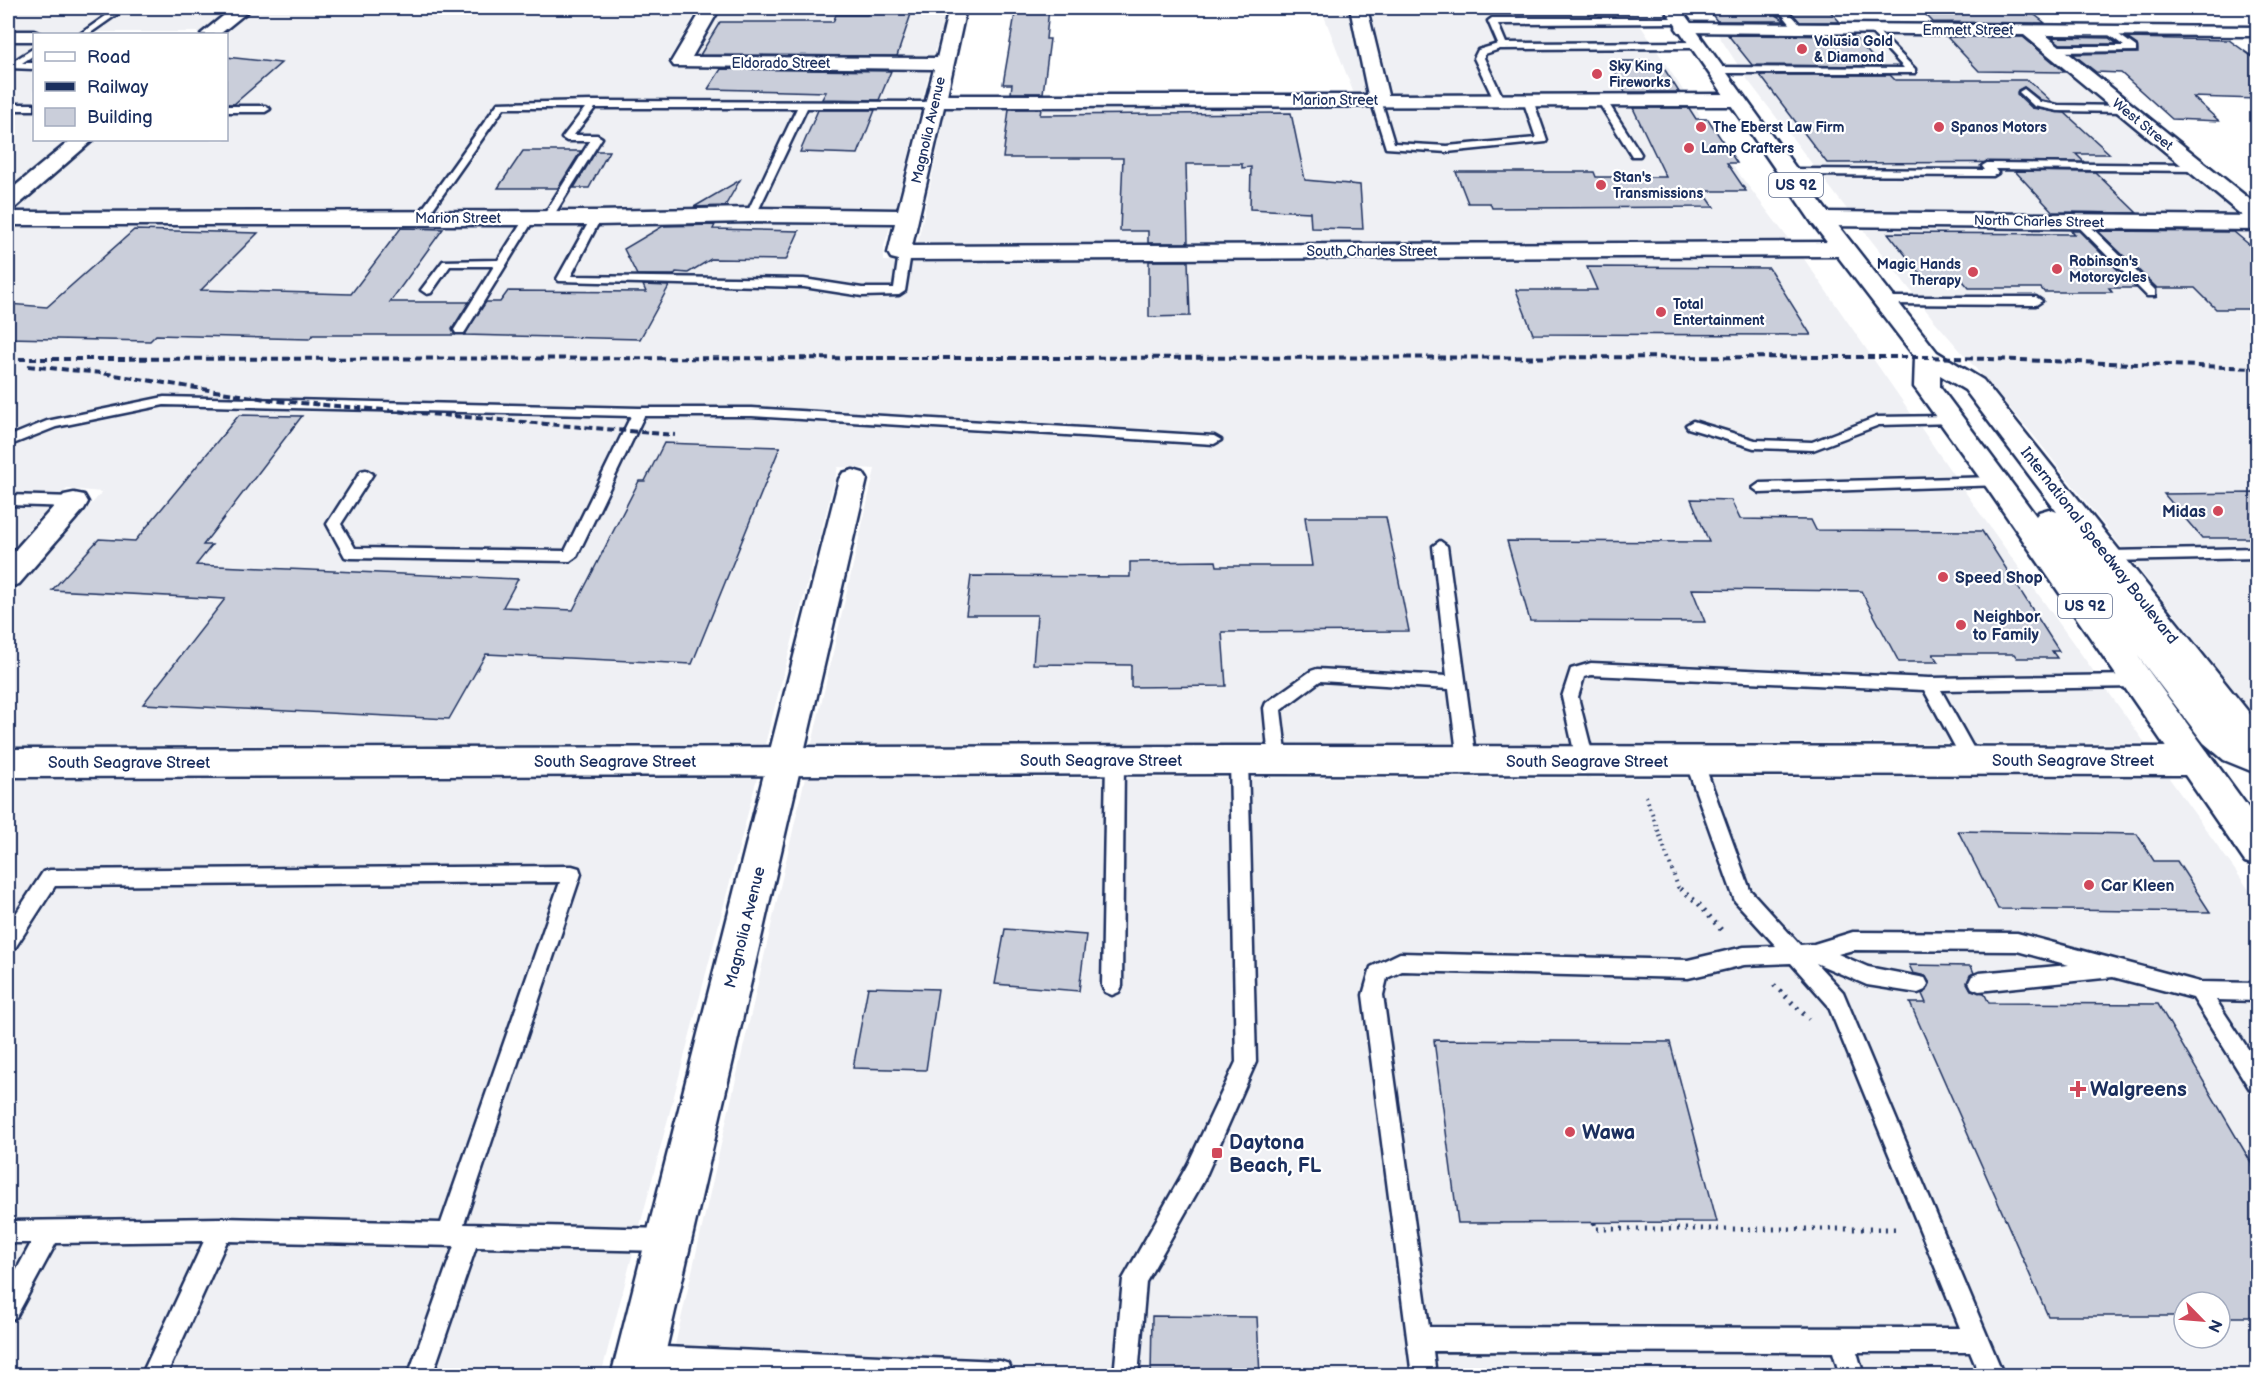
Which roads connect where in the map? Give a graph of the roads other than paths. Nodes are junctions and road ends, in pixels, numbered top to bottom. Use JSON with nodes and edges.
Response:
{"nodes":[{"id":1,"x":122,"y":8,"type":"edge"},
{"id":2,"x":243,"y":8,"type":"edge"},
{"id":3,"x":711,"y":8,"type":"edge"},
{"id":4,"x":958,"y":8,"type":"edge"},
{"id":5,"x":1359,"y":8,"type":"edge"},
{"id":6,"x":1772,"y":8,"type":"edge"},
{"id":7,"x":1683,"y":26,"type":"edge"},
{"id":8,"x":1799,"y":29,"type":"junction"},
{"id":9,"x":1873,"y":29,"type":"junction"},
{"id":10,"x":2030,"y":30,"type":"junction"},
{"id":11,"x":2108,"y":30,"type":"junction"},
{"id":12,"x":2252,"y":31,"type":"dead end"},
{"id":13,"x":85,"y":33,"type":"edge"},
{"id":14,"x":211,"y":33,"type":"edge"},
{"id":15,"x":8,"y":36,"type":"edge"},
{"id":16,"x":33,"y":36,"type":"edge"},
{"id":17,"x":1503,"y":45,"type":"junction"},
{"id":18,"x":2053,"y":49,"type":"junction"},
{"id":19,"x":33,"y":52,"type":"edge"},
{"id":20,"x":944,"y":64,"type":"junction"},
{"id":21,"x":33,"y":66,"type":"edge"},
{"id":22,"x":1714,"y":70,"type":"junction"},
{"id":23,"x":2024,"y":92,"type":"dead end"},
{"id":24,"x":1377,"y":99,"type":"junction"},
{"id":25,"x":1498,"y":100,"type":"junction"},
{"id":26,"x":1528,"y":100,"type":"junction"},
{"id":27,"x":1602,"y":100,"type":"junction"},
{"id":28,"x":1735,"y":100,"type":"junction"},
{"id":29,"x":935,"y":103,"type":"junction"},
{"id":30,"x":593,"y":104,"type":"junction"},
{"id":31,"x":803,"y":106,"type":"junction"},
{"id":32,"x":8,"y":107,"type":"edge"},
{"id":33,"x":29,"y":107,"type":"edge"},
{"id":34,"x":228,"y":109,"type":"edge"},
{"id":35,"x":265,"y":109,"type":"dead end"},
{"id":36,"x":2126,"y":109,"type":"junction"},
{"id":37,"x":82,"y":141,"type":"edge"},
{"id":38,"x":1636,"y":154,"type":"dead end"},
{"id":39,"x":2198,"y":168,"type":"junction"},
{"id":40,"x":1786,"y":172,"type":"junction"},
{"id":41,"x":8,"y":202,"type":"edge"},
{"id":42,"x":752,"y":215,"type":"junction"},
{"id":43,"x":908,"y":217,"type":"junction"},
{"id":44,"x":2258,"y":217,"type":"edge"},
{"id":45,"x":422,"y":218,"type":"junction"},
{"id":46,"x":539,"y":218,"type":"junction"},
{"id":47,"x":596,"y":218,"type":"junction"},
{"id":48,"x":8,"y":219,"type":"edge"},
{"id":49,"x":1821,"y":219,"type":"junction"},
{"id":50,"x":2079,"y":221,"type":"junction"},
{"id":51,"x":2258,"y":223,"type":"edge"},
{"id":52,"x":1844,"y":249,"type":"junction"},
{"id":53,"x":902,"y":253,"type":"junction"},
{"id":54,"x":502,"y":263,"type":"junction"},
{"id":55,"x":427,"y":290,"type":"dead end"},
{"id":56,"x":2151,"y":293,"type":"dead end"},
{"id":57,"x":1884,"y":301,"type":"junction"},
{"id":58,"x":2036,"y":301,"type":"dead end"},
{"id":59,"x":460,"y":330,"type":"dead end"},
{"id":60,"x":1928,"y":357,"type":"junction"},
{"id":61,"x":639,"y":412,"type":"junction"},
{"id":62,"x":1693,"y":425,"type":"dead end"},
{"id":63,"x":1956,"y":427,"type":"junction"},
{"id":64,"x":1214,"y":440,"type":"dead end"},
{"id":65,"x":8,"y":442,"type":"edge"},
{"id":66,"x":366,"y":474,"type":"dead end"},
{"id":67,"x":853,"y":479,"type":"dead end"},
{"id":68,"x":1997,"y":482,"type":"junction"},
{"id":69,"x":1760,"y":488,"type":"dead end"},
{"id":70,"x":8,"y":500,"type":"edge"},
{"id":71,"x":74,"y":502,"type":"joint"},
{"id":72,"x":1440,"y":546,"type":"dead end"},
{"id":73,"x":2258,"y":553,"type":"edge"},
{"id":74,"x":2109,"y":556,"type":"junction"},
{"id":75,"x":8,"y":577,"type":"edge"},
{"id":76,"x":2138,"y":681,"type":"junction"},
{"id":77,"x":1456,"y":683,"type":"junction"},
{"id":78,"x":1929,"y":684,"type":"junction"},
{"id":79,"x":2258,"y":749,"type":"edge"},
{"id":80,"x":2258,"y":759,"type":"edge"},
{"id":81,"x":1115,"y":760,"type":"junction"},
{"id":82,"x":1239,"y":760,"type":"junction"},
{"id":83,"x":1278,"y":760,"type":"junction"},
{"id":84,"x":1585,"y":760,"type":"junction"},
{"id":85,"x":1971,"y":760,"type":"junction"},
{"id":86,"x":2195,"y":760,"type":"junction"},
{"id":87,"x":785,"y":761,"type":"junction"},
{"id":88,"x":1467,"y":761,"type":"junction"},
{"id":89,"x":1694,"y":761,"type":"junction"},
{"id":90,"x":8,"y":763,"type":"edge"},
{"id":91,"x":2258,"y":810,"type":"edge"},
{"id":92,"x":2258,"y":851,"type":"edge"},
{"id":93,"x":8,"y":942,"type":"edge"},
{"id":94,"x":1793,"y":954,"type":"junction"},
{"id":95,"x":1814,"y":954,"type":"junction"},
{"id":96,"x":2120,"y":969,"type":"junction"},
{"id":97,"x":1979,"y":982,"type":"dead end"},
{"id":98,"x":1917,"y":984,"type":"dead end"},
{"id":99,"x":1112,"y":986,"type":"dead end"},
{"id":100,"x":2199,"y":991,"type":"junction"},
{"id":101,"x":2258,"y":992,"type":"edge"},
{"id":102,"x":2258,"y":1084,"type":"edge"},
{"id":103,"x":221,"y":1229,"type":"junction"},
{"id":104,"x":50,"y":1231,"type":"junction"},
{"id":105,"x":8,"y":1232,"type":"edge"},
{"id":106,"x":459,"y":1235,"type":"junction"},
{"id":107,"x":667,"y":1240,"type":"junction"},
{"id":108,"x":8,"y":1309,"type":"edge"},
{"id":109,"x":1419,"y":1339,"type":"junction"},
{"id":110,"x":1842,"y":1340,"type":"junction"},
{"id":111,"x":1978,"y":1340,"type":"junction"},
{"id":112,"x":637,"y":1367,"type":"edge"},
{"id":113,"x":1000,"y":1373,"type":"dead end"},
{"id":114,"x":153,"y":1376,"type":"edge"},
{"id":115,"x":420,"y":1376,"type":"edge"},
{"id":116,"x":1126,"y":1376,"type":"edge"},
{"id":117,"x":1424,"y":1376,"type":"edge"},
{"id":118,"x":1852,"y":1376,"type":"edge"},
{"id":119,"x":1992,"y":1376,"type":"edge"}],
"edges":[{"from":1,"to":13,"type":"lane"},
{"from":2,"to":14,"type":"street"},
{"from":3,"to":20,"type":"street","name":"Eldorado Street"},
{"from":4,"to":20,"type":"street","name":"Magnolia Avenue"},
{"from":5,"to":24,"type":"street"},
{"from":6,"to":8,"type":"lane"},
{"from":7,"to":8,"type":"street","name":"Emmett Street"},
{"from":7,"to":17,"type":"lane"},
{"from":7,"to":17,"type":"lane"},
{"from":7,"to":22,"type":"street","name":"International Speedway Boulevard","number":"US 92"},
{"from":8,"to":9,"type":"street","name":"Emmett Street"},
{"from":9,"to":10,"type":"street","name":"Emmett Street"},
{"from":9,"to":22,"type":"lane"},
{"from":10,"to":11,"type":"street","name":"Emmett Street"},
{"from":10,"to":18,"type":"street","name":"West Street"},
{"from":11,"to":12,"type":"street","name":"Emmett Street"},
{"from":11,"to":18,"type":"lane"},
{"from":15,"to":16,"type":"street"},
{"from":17,"to":25,"type":"lane"},
{"from":18,"to":36,"type":"street","name":"West Street"},
{"from":19,"to":21,"type":"lane"},
{"from":20,"to":29,"type":"street","name":"Magnolia Avenue"},
{"from":22,"to":28,"type":"street","name":"International Speedway Boulevard","number":"US 92"},
{"from":23,"to":36,"type":"lane"},
{"from":24,"to":25,"type":"street","name":"Marion Street"},
{"from":24,"to":26,"type":"lane"},
{"from":24,"to":29,"type":"street","name":"Marion Street"},
{"from":25,"to":26,"type":"street","name":"Marion Street"},
{"from":26,"to":27,"type":"street","name":"Marion Street"},
{"from":27,"to":28,"type":"street","name":"Marion Street"},
{"from":27,"to":38,"type":"lane"},
{"from":28,"to":40,"type":"street","name":"International Speedway Boulevard","number":"US 92"},
{"from":29,"to":31,"type":"lane"},
{"from":29,"to":43,"type":"street","name":"Magnolia Avenue"},
{"from":30,"to":31,"type":"lane"},
{"from":30,"to":45,"type":"lane"},
{"from":30,"to":46,"type":"lane"},
{"from":31,"to":42,"type":"lane"},
{"from":32,"to":33,"type":"lane"},
{"from":34,"to":35,"type":"lane"},
{"from":36,"to":39,"type":"street","name":"West Street"},
{"from":37,"to":41,"type":"street"},
{"from":39,"to":40,"type":"lane"},
{"from":39,"to":44,"type":"street","name":"West Street"},
{"from":40,"to":49,"type":"street","name":"International Speedway Boulevard","number":"US 92"},
{"from":42,"to":43,"type":"street","name":"Marion Street"},
{"from":42,"to":47,"type":"street","name":"Marion Street"},
{"from":43,"to":53,"type":"street","name":"Magnolia Avenue"},
{"from":45,"to":46,"type":"street","name":"Marion Street"},
{"from":45,"to":48,"type":"street","name":"Marion Street"},
{"from":46,"to":47,"type":"street","name":"Marion Street"},
{"from":46,"to":54,"type":"lane"},
{"from":47,"to":53,"type":"lane"},
{"from":49,"to":50,"type":"street","name":"North Charles Street"},
{"from":49,"to":52,"type":"street","name":"International Speedway Boulevard","number":"US 92"},
{"from":50,"to":51,"type":"street","name":"North Charles Street"},
{"from":50,"to":56,"type":"lane"},
{"from":52,"to":53,"type":"street","name":"South Charles Street"},
{"from":52,"to":57,"type":"street","name":"International Speedway Boulevard","number":"US 92"},
{"from":54,"to":55,"type":"lane"},
{"from":54,"to":59,"type":"lane"},
{"from":57,"to":58,"type":"lane"},
{"from":57,"to":60,"type":"street","name":"International Speedway Boulevard","number":"US 92"},
{"from":60,"to":63,"type":"street","number":"US 92"},
{"from":60,"to":74,"type":"street","name":"International Speedway Boulevard","number":"US 92"},
{"from":61,"to":64,"type":"lane"},
{"from":61,"to":65,"type":"lane"},
{"from":61,"to":66,"type":"lane"},
{"from":62,"to":63,"type":"lane"},
{"from":63,"to":68,"type":"street","number":"US 92"},
{"from":63,"to":80,"type":"street"},
{"from":67,"to":87,"type":"street","name":"Magnolia Avenue"},
{"from":68,"to":69,"type":"lane"},
{"from":68,"to":76,"type":"street","number":"US 92"},
{"from":70,"to":71,"type":"lane"},
{"from":71,"to":75,"type":"street"},
{"from":72,"to":77,"type":"lane"},
{"from":73,"to":74,"type":"lane"},
{"from":74,"to":79,"type":"street","name":"International Speedway Boulevard","number":"US 92"},
{"from":76,"to":78,"type":"lane"},
{"from":76,"to":86,"type":"street","number":"US 92"},
{"from":77,"to":83,"type":"lane"},
{"from":77,"to":88,"type":"lane"},
{"from":78,"to":84,"type":"lane"},
{"from":78,"to":85,"type":"lane"},
{"from":81,"to":82,"type":"street","name":"South Seagrave Street"},
{"from":81,"to":87,"type":"street","name":"South Seagrave Street"},
{"from":81,"to":99,"type":"lane"},
{"from":82,"to":83,"type":"street","name":"South Seagrave Street"},
{"from":82,"to":116,"type":"lane"},
{"from":83,"to":88,"type":"street","name":"South Seagrave Street"},
{"from":84,"to":88,"type":"street","name":"South Seagrave Street"},
{"from":84,"to":89,"type":"street","name":"South Seagrave Street"},
{"from":85,"to":86,"type":"street","name":"South Seagrave Street"},
{"from":85,"to":89,"type":"street","name":"South Seagrave Street"},
{"from":86,"to":91,"type":"street"},
{"from":86,"to":92,"type":"street","number":"US 92"},
{"from":87,"to":90,"type":"street","name":"South Seagrave Street"},
{"from":87,"to":107,"type":"street","name":"Magnolia Avenue"},
{"from":89,"to":94,"type":"lane"},
{"from":93,"to":106,"type":"lane"},
{"from":94,"to":95,"type":"lane"},
{"from":94,"to":109,"type":"lane"},
{"from":94,"to":111,"type":"lane"},
{"from":95,"to":96,"type":"lane"},
{"from":95,"to":98,"type":"lane"},
{"from":96,"to":97,"type":"lane"},
{"from":96,"to":100,"type":"lane"},
{"from":100,"to":101,"type":"lane"},
{"from":100,"to":102,"type":"lane"},
{"from":103,"to":104,"type":"lane"},
{"from":103,"to":106,"type":"lane"},
{"from":103,"to":114,"type":"lane"},
{"from":104,"to":105,"type":"lane"},
{"from":104,"to":108,"type":"lane"},
{"from":106,"to":107,"type":"lane"},
{"from":106,"to":115,"type":"lane"},
{"from":107,"to":112,"type":"street","name":"Magnolia Avenue"},
{"from":109,"to":110,"type":"lane"},
{"from":109,"to":117,"type":"lane"},
{"from":110,"to":111,"type":"lane"},
{"from":110,"to":118,"type":"lane"},
{"from":111,"to":119,"type":"lane"},
{"from":112,"to":113,"type":"lane"}]}
